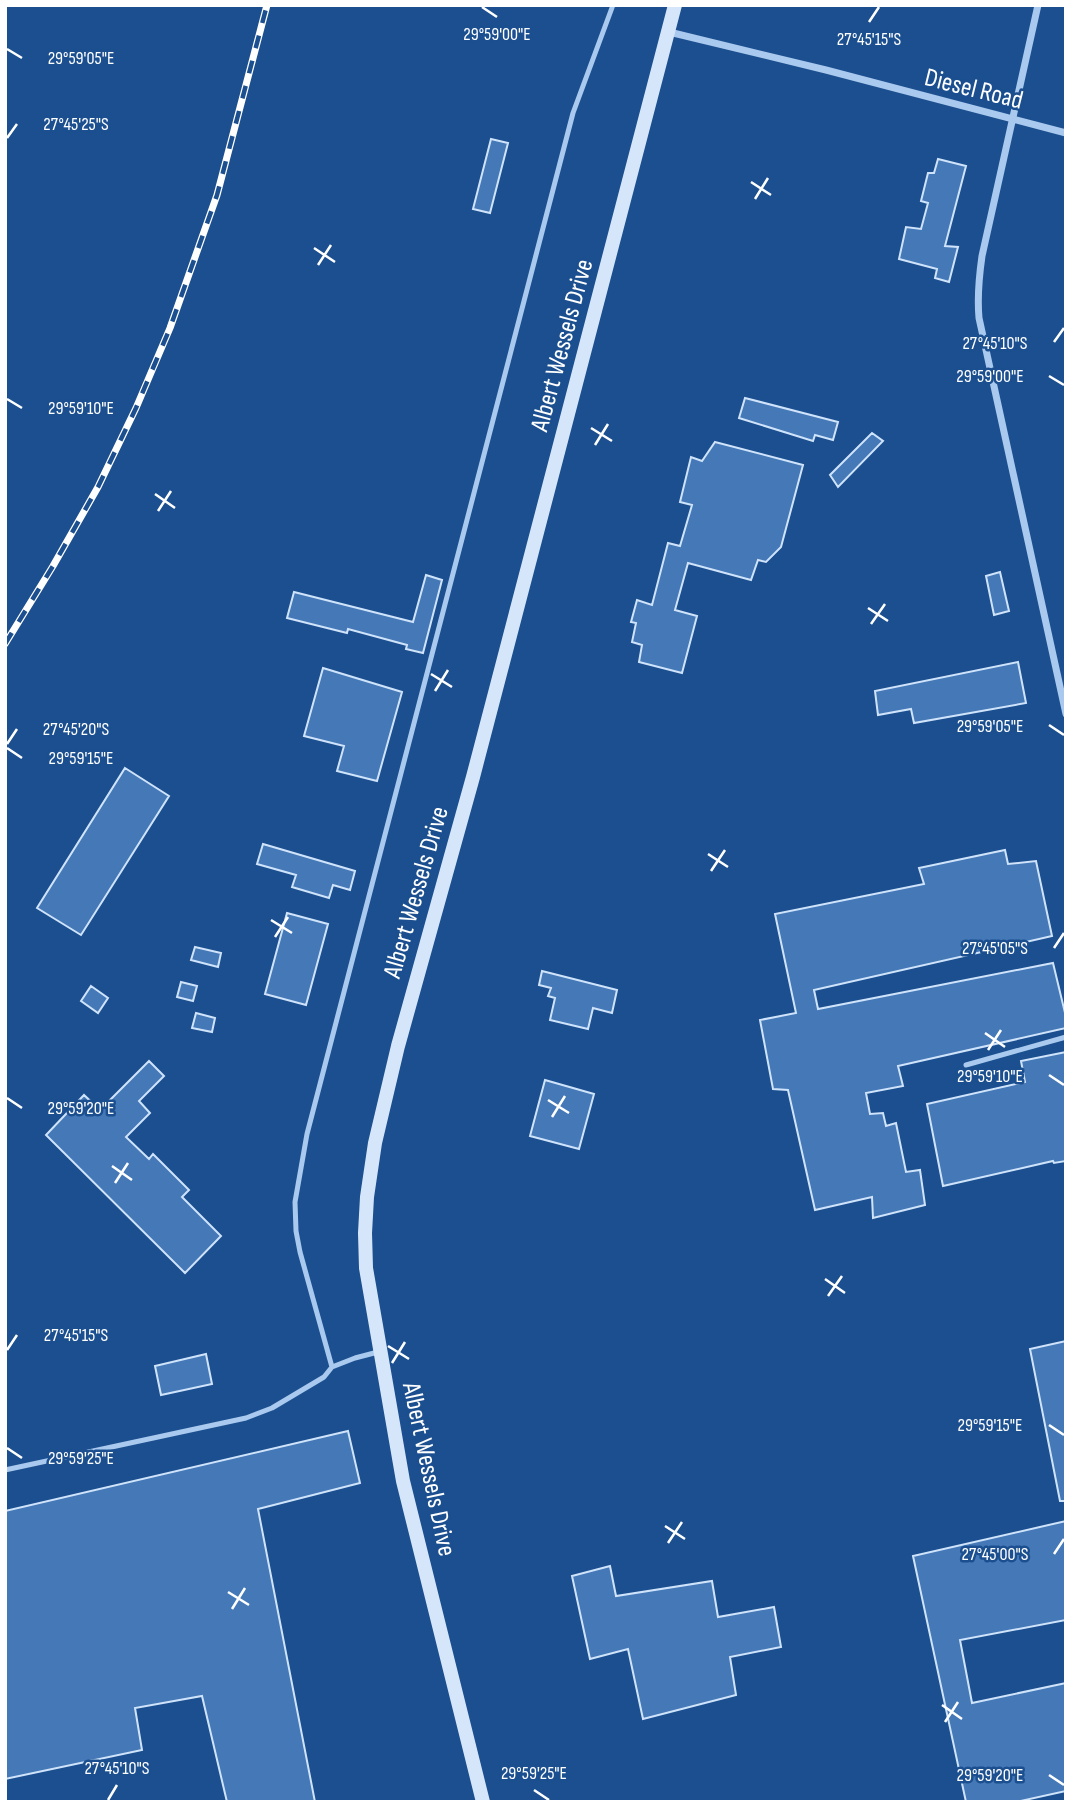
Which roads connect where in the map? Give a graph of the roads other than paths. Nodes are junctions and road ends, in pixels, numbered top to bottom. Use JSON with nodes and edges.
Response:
{"nodes":[{"id":1,"x":613,"y":5,"type":"edge"},
{"id":2,"x":675,"y":5,"type":"edge"},
{"id":3,"x":1038,"y":5,"type":"edge"},
{"id":4,"x":668,"y":32,"type":"junction"},
{"id":5,"x":1012,"y":119,"type":"junction"},
{"id":6,"x":1066,"y":133,"type":"edge"},
{"id":7,"x":1066,"y":714,"type":"edge"},
{"id":8,"x":1066,"y":1037,"type":"edge"},
{"id":9,"x":966,"y":1065,"type":"dead end"},
{"id":10,"x":381,"y":1351,"type":"junction"},
{"id":11,"x":332,"y":1367,"type":"junction"},
{"id":12,"x":5,"y":1470,"type":"edge"},
{"id":13,"x":483,"y":1802,"type":"edge"}],
"edges":[{"from":1,"to":11,"type":"lane"},
{"from":2,"to":4,"type":"street","name":"Albert Wessels Drive"},
{"from":3,"to":5,"type":"street"},
{"from":4,"to":5,"type":"street","name":"Diesel Road"},
{"from":4,"to":10,"type":"street","name":"Albert Wessels Drive"},
{"from":5,"to":6,"type":"street","name":"Diesel Road"},
{"from":5,"to":7,"type":"street"},
{"from":8,"to":9,"type":"lane"},
{"from":10,"to":11,"type":"lane"},
{"from":10,"to":13,"type":"street","name":"Albert Wessels Drive"},
{"from":11,"to":12,"type":"lane"}]}
